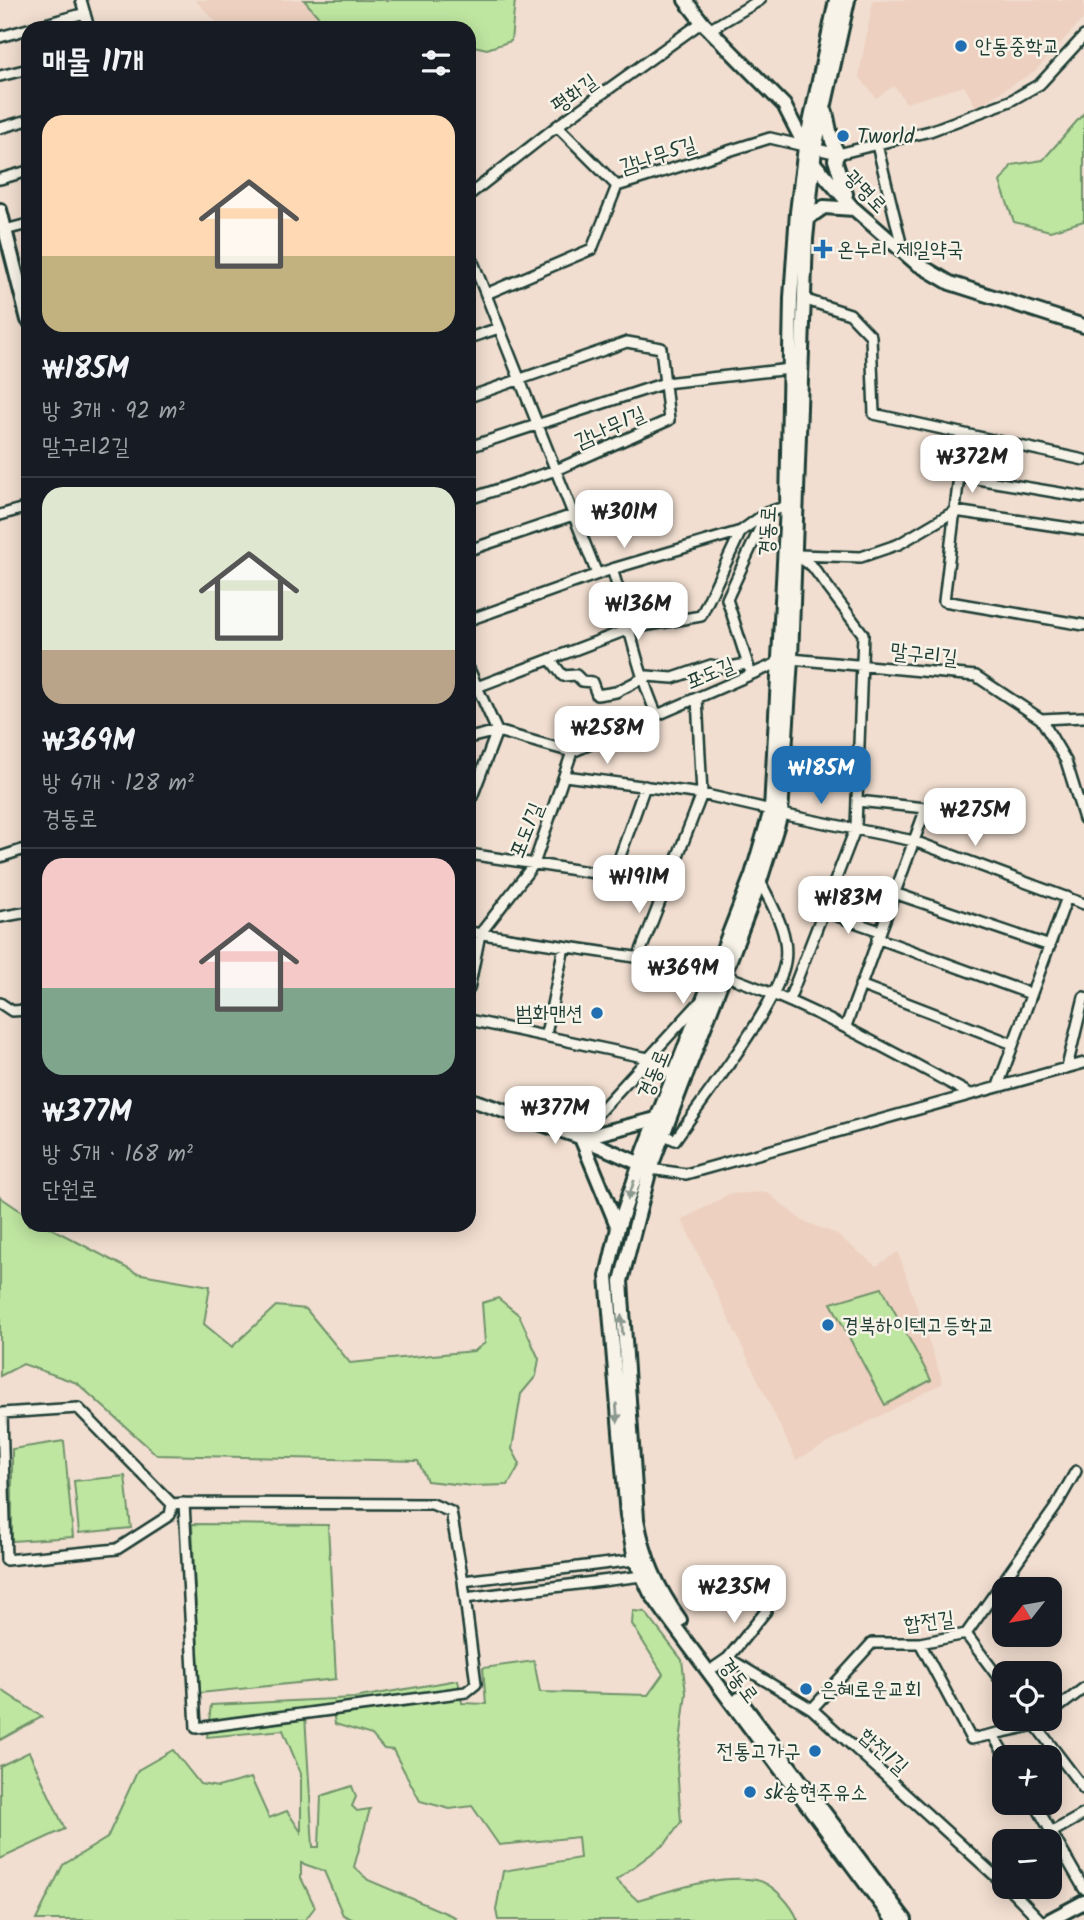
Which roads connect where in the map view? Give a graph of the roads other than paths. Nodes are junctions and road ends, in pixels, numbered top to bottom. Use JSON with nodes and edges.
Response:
{"nodes":[{"id":1,"x":81,"y":0,"type":"edge"},
{"id":2,"x":685,"y":0,"type":"edge"},
{"id":3,"x":759,"y":0,"type":"edge"},
{"id":4,"x":838,"y":0,"type":"edge"},
{"id":5,"x":85,"y":13,"type":"junction"},
{"id":6,"x":55,"y":21,"type":"edge"},
{"id":7,"x":87,"y":21,"type":"edge"},
{"id":8,"x":705,"y":26,"type":"junction"},
{"id":9,"x":21,"y":30,"type":"edge"},
{"id":10,"x":1084,"y":36,"type":"edge"},
{"id":11,"x":0,"y":37,"type":"edge"},
{"id":12,"x":21,"y":71,"type":"edge"},
{"id":13,"x":0,"y":76,"type":"edge"},
{"id":14,"x":824,"y":104,"type":"junction"},
{"id":15,"x":21,"y":122,"type":"edge"},
{"id":16,"x":557,"y":126,"type":"junction"},
{"id":17,"x":0,"y":128,"type":"edge"},
{"id":18,"x":877,"y":145,"type":"junction"},
{"id":19,"x":811,"y":153,"type":"junction"},
{"id":20,"x":838,"y":155,"type":"junction"},
{"id":21,"x":21,"y":173,"type":"edge"},
{"id":22,"x":0,"y":179,"type":"edge"},
{"id":23,"x":617,"y":186,"type":"junction"},
{"id":24,"x":476,"y":190,"type":"edge"},
{"id":25,"x":853,"y":208,"type":"junction"},
{"id":26,"x":0,"y":210,"type":"edge"},
{"id":27,"x":808,"y":218,"type":"junction"},
{"id":28,"x":21,"y":226,"type":"edge"},
{"id":29,"x":5,"y":230,"type":"junction"},
{"id":30,"x":903,"y":251,"type":"junction"},
{"id":31,"x":21,"y":274,"type":"edge"},
{"id":32,"x":476,"y":281,"type":"edge"},
{"id":33,"x":486,"y":294,"type":"junction"},
{"id":34,"x":803,"y":299,"type":"junction"},
{"id":35,"x":1084,"y":326,"type":"edge"},
{"id":36,"x":499,"y":328,"type":"junction"},
{"id":37,"x":476,"y":336,"type":"edge"},
{"id":38,"x":790,"y":369,"type":"junction"},
{"id":39,"x":520,"y":381,"type":"junction"},
{"id":40,"x":664,"y":383,"type":"junction"},
{"id":41,"x":476,"y":395,"type":"edge"},
{"id":42,"x":538,"y":425,"type":"junction"},
{"id":43,"x":476,"y":445,"type":"edge"},
{"id":44,"x":1084,"y":460,"type":"edge"},
{"id":45,"x":556,"y":470,"type":"junction"},
{"id":46,"x":476,"y":497,"type":"edge"},
{"id":47,"x":1084,"y":497,"type":"edge"},
{"id":48,"x":788,"y":506,"type":"junction"},
{"id":49,"x":21,"y":509,"type":"edge"},
{"id":50,"x":956,"y":511,"type":"junction"},
{"id":51,"x":766,"y":513,"type":"junction"},
{"id":52,"x":0,"y":515,"type":"edge"},
{"id":53,"x":573,"y":515,"type":"junction"},
{"id":54,"x":1084,"y":530,"type":"edge"},
{"id":55,"x":741,"y":531,"type":"junction"},
{"id":56,"x":476,"y":548,"type":"edge"},
{"id":57,"x":790,"y":555,"type":"junction"},
{"id":58,"x":612,"y":569,"type":"junction"},
{"id":59,"x":597,"y":574,"type":"junction"},
{"id":60,"x":476,"y":617,"type":"edge"},
{"id":61,"x":1084,"y":625,"type":"edge"},
{"id":62,"x":632,"y":628,"type":"junction"},
{"id":63,"x":550,"y":659,"type":"junction"},
{"id":64,"x":786,"y":661,"type":"junction"},
{"id":65,"x":746,"y":664,"type":"junction"},
{"id":66,"x":862,"y":666,"type":"junction"},
{"id":67,"x":752,"y":674,"type":"junction"},
{"id":68,"x":641,"y":679,"type":"junction"},
{"id":69,"x":476,"y":687,"type":"edge"},
{"id":70,"x":476,"y":695,"type":"edge"},
{"id":71,"x":696,"y":698,"type":"junction"},
{"id":72,"x":657,"y":715,"type":"junction"},
{"id":73,"x":1084,"y":718,"type":"edge"},
{"id":74,"x":1041,"y":719,"type":"junction"},
{"id":75,"x":497,"y":731,"type":"junction"},
{"id":76,"x":476,"y":736,"type":"edge"},
{"id":77,"x":572,"y":752,"type":"junction"},
{"id":78,"x":565,"y":776,"type":"junction"},
{"id":79,"x":476,"y":786,"type":"edge"},
{"id":80,"x":645,"y":786,"type":"junction"},
{"id":81,"x":702,"y":794,"type":"junction"},
{"id":82,"x":857,"y":801,"type":"junction"},
{"id":83,"x":776,"y":812,"type":"junction"},
{"id":84,"x":1084,"y":819,"type":"edge"},
{"id":85,"x":856,"y":827,"type":"junction"},
{"id":86,"x":914,"y":841,"type":"junction"},
{"id":87,"x":21,"y":850,"type":"edge"},
{"id":88,"x":476,"y":855,"type":"edge"},
{"id":89,"x":0,"y":857,"type":"edge"},
{"id":90,"x":534,"y":864,"type":"junction"},
{"id":91,"x":613,"y":876,"type":"junction"},
{"id":92,"x":760,"y":881,"type":"junction"},
{"id":93,"x":668,"y":884,"type":"junction"},
{"id":94,"x":894,"y":893,"type":"junction"},
{"id":95,"x":1068,"y":897,"type":"junction"},
{"id":96,"x":1084,"y":904,"type":"edge"},
{"id":97,"x":825,"y":912,"type":"junction"},
{"id":98,"x":21,"y":913,"type":"edge"},
{"id":99,"x":0,"y":917,"type":"edge"},
{"id":100,"x":476,"y":933,"type":"edge"},
{"id":101,"x":480,"y":934,"type":"junction"},
{"id":102,"x":879,"y":934,"type":"junction"},
{"id":103,"x":1049,"y":946,"type":"junction"},
{"id":104,"x":564,"y":947,"type":"junction"},
{"id":105,"x":476,"y":954,"type":"edge"},
{"id":106,"x":638,"y":958,"type":"junction"},
{"id":107,"x":719,"y":972,"type":"junction"},
{"id":108,"x":860,"y":985,"type":"junction"},
{"id":109,"x":775,"y":993,"type":"junction"},
{"id":110,"x":1031,"y":994,"type":"junction"},
{"id":111,"x":1084,"y":997,"type":"edge"},
{"id":112,"x":703,"y":998,"type":"junction"},
{"id":113,"x":789,"y":1000,"type":"junction"},
{"id":114,"x":0,"y":1003,"type":"edge"},
{"id":115,"x":21,"y":1010,"type":"edge"},
{"id":116,"x":476,"y":1021,"type":"edge"},
{"id":117,"x":846,"y":1026,"type":"junction"},
{"id":118,"x":546,"y":1034,"type":"junction"},
{"id":119,"x":1013,"y":1044,"type":"junction"},
{"id":120,"x":648,"y":1058,"type":"junction"},
{"id":121,"x":1084,"y":1063,"type":"edge"},
{"id":122,"x":1067,"y":1067,"type":"junction"},
{"id":123,"x":674,"y":1075,"type":"junction"},
{"id":124,"x":998,"y":1086,"type":"junction"},
{"id":125,"x":970,"y":1094,"type":"junction"},
{"id":126,"x":476,"y":1101,"type":"edge"},
{"id":127,"x":656,"y":1119,"type":"junction"},
{"id":128,"x":662,"y":1134,"type":"junction"},
{"id":129,"x":579,"y":1137,"type":"junction"},
{"id":130,"x":645,"y":1166,"type":"junction"},
{"id":131,"x":618,"y":1228,"type":"junction"},
{"id":132,"x":1076,"y":1471,"type":"dead end"},
{"id":133,"x":184,"y":1503,"type":"junction"},
{"id":134,"x":172,"y":1504,"type":"junction"},
{"id":135,"x":635,"y":1560,"type":"junction"},
{"id":136,"x":3,"y":1561,"type":"edge"},
{"id":137,"x":642,"y":1576,"type":"junction"},
{"id":138,"x":463,"y":1581,"type":"junction"},
{"id":139,"x":465,"y":1598,"type":"junction"},
{"id":140,"x":766,"y":1611,"type":"dead end"},
{"id":141,"x":966,"y":1634,"type":"junction"},
{"id":142,"x":920,"y":1643,"type":"junction"},
{"id":143,"x":728,"y":1658,"type":"junction"},
{"id":144,"x":715,"y":1667,"type":"junction"},
{"id":145,"x":992,"y":1669,"type":"edge"},
{"id":146,"x":1084,"y":1688,"type":"edge"},
{"id":147,"x":1062,"y":1705,"type":"edge"},
{"id":148,"x":812,"y":1709,"type":"junction"},
{"id":149,"x":1005,"y":1731,"type":"edge"},
{"id":150,"x":1039,"y":1731,"type":"edge"},
{"id":151,"x":993,"y":1735,"type":"junction"},
{"id":152,"x":999,"y":1745,"type":"edge"},
{"id":153,"x":1084,"y":1789,"type":"edge"},
{"id":154,"x":1084,"y":1814,"type":"edge"},
{"id":155,"x":1057,"y":1829,"type":"edge"},
{"id":156,"x":1062,"y":1850,"type":"edge"},
{"id":157,"x":992,"y":1872,"type":"edge"},
{"id":158,"x":1084,"y":1889,"type":"edge"},
{"id":159,"x":1020,"y":1899,"type":"edge"},
{"id":160,"x":1084,"y":1902,"type":"edge"},
{"id":161,"x":893,"y":1920,"type":"edge"},
{"id":162,"x":905,"y":1920,"type":"edge"},
{"id":163,"x":1040,"y":1920,"type":"edge"},
{"id":164,"x":1050,"y":1920,"type":"edge"}],
"edges":[{"from":1,"to":5,"type":"street"},
{"from":2,"to":8,"type":"street","name":"광명로"},
{"from":3,"to":8,"type":"street","name":"평화길"},
{"from":4,"to":14,"type":"street","name":"경동로"},
{"from":4,"to":19,"type":"street","name":"경동로"},
{"from":5,"to":6,"type":"street"},
{"from":5,"to":7,"type":"street"},
{"from":8,"to":16,"type":"street","name":"평화길"},
{"from":8,"to":19,"type":"street","name":"광명로"},
{"from":9,"to":11,"type":"street"},
{"from":10,"to":18,"type":"street"},
{"from":12,"to":13,"type":"street"},
{"from":14,"to":19,"type":"street","name":"경동로"},
{"from":14,"to":20,"type":"street"},
{"from":15,"to":17,"type":"street"},
{"from":16,"to":23,"type":"street"},
{"from":16,"to":24,"type":"street","name":"평화길"},
{"from":18,"to":20,"type":"street"},
{"from":18,"to":30,"type":"street"},
{"from":19,"to":20,"type":"street","name":"감나무5길"},
{"from":19,"to":23,"type":"street","name":"감나무5길"},
{"from":19,"to":25,"type":"street","name":"광명로"},
{"from":19,"to":27,"type":"street","name":"경동로"},
{"from":19,"to":38,"type":"street","name":"경동로"},
{"from":20,"to":25,"type":"street"},
{"from":21,"to":22,"type":"street"},
{"from":23,"to":33,"type":"street","name":"감나무5길"},
{"from":25,"to":27,"type":"street"},
{"from":25,"to":30,"type":"street","name":"광명로"},
{"from":26,"to":29,"type":"street"},
{"from":27,"to":34,"type":"street","name":"경동로"},
{"from":28,"to":29,"type":"street"},
{"from":29,"to":31,"type":"street"},
{"from":30,"to":35,"type":"street","name":"광명로"},
{"from":32,"to":33,"type":"street"},
{"from":33,"to":36,"type":"street"},
{"from":34,"to":44,"type":"street"},
{"from":34,"to":57,"type":"street","name":"경동로"},
{"from":36,"to":37,"type":"street"},
{"from":36,"to":39,"type":"street"},
{"from":38,"to":40,"type":"street"},
{"from":38,"to":48,"type":"street","name":"경동로"},
{"from":39,"to":40,"type":"street","name":"감나무1길"},
{"from":39,"to":41,"type":"street"},
{"from":39,"to":42,"type":"street"},
{"from":40,"to":42,"type":"street"},
{"from":40,"to":45,"type":"street","name":"감나무1길"},
{"from":42,"to":43,"type":"street"},
{"from":42,"to":45,"type":"street"},
{"from":45,"to":46,"type":"street"},
{"from":45,"to":53,"type":"street"},
{"from":47,"to":50,"type":"street"},
{"from":48,"to":51,"type":"street"},
{"from":48,"to":57,"type":"street","name":"경동로"},
{"from":49,"to":52,"type":"street"},
{"from":50,"to":54,"type":"street"},
{"from":50,"to":57,"type":"street"},
{"from":50,"to":61,"type":"street"},
{"from":51,"to":55,"type":"street"},
{"from":51,"to":65,"type":"street"},
{"from":53,"to":56,"type":"street"},
{"from":53,"to":59,"type":"street"},
{"from":55,"to":58,"type":"street"},
{"from":55,"to":62,"type":"street"},
{"from":57,"to":64,"type":"street","name":"경동로"},
{"from":57,"to":66,"type":"street"},
{"from":58,"to":59,"type":"street"},
{"from":58,"to":62,"type":"street"},
{"from":59,"to":60,"type":"street"},
{"from":62,"to":63,"type":"street"},
{"from":62,"to":68,"type":"street"},
{"from":63,"to":68,"type":"street"},
{"from":63,"to":69,"type":"street"},
{"from":64,"to":66,"type":"street","name":"말구리길"},
{"from":64,"to":67,"type":"street","name":"포도길"},
{"from":64,"to":83,"type":"street","name":"경동로"},
{"from":65,"to":67,"type":"street"},
{"from":65,"to":68,"type":"street"},
{"from":66,"to":74,"type":"street","name":"말구리길"},
{"from":66,"to":82,"type":"street"},
{"from":67,"to":71,"type":"street","name":"포도길"},
{"from":68,"to":72,"type":"street"},
{"from":70,"to":75,"type":"street"},
{"from":71,"to":72,"type":"street","name":"포도길"},
{"from":71,"to":81,"type":"street"},
{"from":72,"to":77,"type":"street","name":"포도길"},
{"from":73,"to":74,"type":"street"},
{"from":74,"to":84,"type":"street"},
{"from":75,"to":76,"type":"street"},
{"from":75,"to":77,"type":"street"},
{"from":75,"to":79,"type":"street"},
{"from":77,"to":78,"type":"street","name":"포도1길"},
{"from":78,"to":80,"type":"street"},
{"from":78,"to":90,"type":"street","name":"포도1길"},
{"from":80,"to":81,"type":"street"},
{"from":80,"to":91,"type":"street"},
{"from":81,"to":83,"type":"street"},
{"from":81,"to":93,"type":"street"},
{"from":82,"to":85,"type":"street"},
{"from":82,"to":86,"type":"street"},
{"from":83,"to":85,"type":"street"},
{"from":83,"to":92,"type":"street","name":"경동로"},
{"from":83,"to":107,"type":"street","name":"경동로"},
{"from":85,"to":86,"type":"street"},
{"from":85,"to":97,"type":"street"},
{"from":86,"to":94,"type":"street"},
{"from":86,"to":95,"type":"street"},
{"from":87,"to":89,"type":"street"},
{"from":88,"to":90,"type":"street"},
{"from":90,"to":91,"type":"street"},
{"from":90,"to":101,"type":"street","name":"포도1길"},
{"from":91,"to":93,"type":"street"},
{"from":92,"to":107,"type":"street","name":"경동로"},
{"from":92,"to":109,"type":"street"},
{"from":93,"to":106,"type":"street"},
{"from":94,"to":102,"type":"street"},
{"from":94,"to":103,"type":"street"},
{"from":95,"to":96,"type":"street"},
{"from":95,"to":103,"type":"street"},
{"from":97,"to":102,"type":"street"},
{"from":97,"to":113,"type":"street"},
{"from":98,"to":99,"type":"street"},
{"from":100,"to":101,"type":"street"},
{"from":101,"to":104,"type":"street"},
{"from":101,"to":105,"type":"street","name":"포도1길"},
{"from":102,"to":108,"type":"street"},
{"from":102,"to":110,"type":"street"},
{"from":103,"to":110,"type":"street"},
{"from":104,"to":106,"type":"street"},
{"from":104,"to":118,"type":"street"},
{"from":106,"to":107,"type":"street"},
{"from":107,"to":109,"type":"street"},
{"from":107,"to":112,"type":"street","name":"경동로"},
{"from":107,"to":128,"type":"street","name":"경동로"},
{"from":108,"to":117,"type":"street"},
{"from":108,"to":119,"type":"street"},
{"from":109,"to":113,"type":"street"},
{"from":109,"to":128,"type":"street"},
{"from":110,"to":119,"type":"street"},
{"from":111,"to":122,"type":"street"},
{"from":112,"to":120,"type":"street"},
{"from":112,"to":123,"type":"street","name":"경동로"},
{"from":113,"to":117,"type":"street"},
{"from":114,"to":115,"type":"street"},
{"from":116,"to":118,"type":"street"},
{"from":117,"to":125,"type":"street"},
{"from":118,"to":120,"type":"street"},
{"from":119,"to":124,"type":"street"},
{"from":120,"to":123,"type":"street"},
{"from":120,"to":129,"type":"street"},
{"from":121,"to":122,"type":"street"},
{"from":122,"to":124,"type":"street"},
{"from":123,"to":127,"type":"street","name":"경동로"},
{"from":124,"to":125,"type":"street"},
{"from":125,"to":130,"type":"street"},
{"from":126,"to":129,"type":"street"},
{"from":127,"to":129,"type":"street"},
{"from":127,"to":130,"type":"street","name":"경동로"},
{"from":128,"to":130,"type":"street","name":"경동로"},
{"from":129,"to":130,"type":"street"},
{"from":129,"to":131,"type":"street"},
{"from":130,"to":131,"type":"street","name":"경동로","one_way":true},
{"from":144,"to":130,"type":"street","name":"경동로","one_way":true},
{"from":131,"to":135,"type":"street","name":"경동로","one_way":true},
{"from":132,"to":141,"type":"street","name":"합전길"},
{"from":133,"to":134,"type":"street"},
{"from":133,"to":138,"type":"street"},
{"from":133,"to":139,"type":"street"},
{"from":134,"to":136,"type":"street"},
{"from":134,"to":136,"type":"street"},
{"from":135,"to":137,"type":"street","name":"경동로"},
{"from":135,"to":138,"type":"street"},
{"from":137,"to":139,"type":"street"},
{"from":137,"to":161,"type":"street","name":"경동로"},
{"from":138,"to":139,"type":"street"},
{"from":140,"to":143,"type":"street"},
{"from":141,"to":142,"type":"street","name":"합전길"},
{"from":141,"to":145,"type":"street"},
{"from":142,"to":148,"type":"street","name":"합전길"},
{"from":142,"to":151,"type":"street"},
{"from":143,"to":144,"type":"street"},
{"from":143,"to":148,"type":"street","name":"합전1길"},
{"from":144,"to":162,"type":"street","name":"경동로"},
{"from":146,"to":147,"type":"street"},
{"from":148,"to":157,"type":"street","name":"합전1길"},
{"from":149,"to":151,"type":"street"},
{"from":150,"to":153,"type":"street"},
{"from":151,"to":152,"type":"street"},
{"from":154,"to":155,"type":"street"},
{"from":156,"to":158,"type":"street"},
{"from":159,"to":163,"type":"street","name":"합전1길"},
{"from":160,"to":164,"type":"street"}]}
